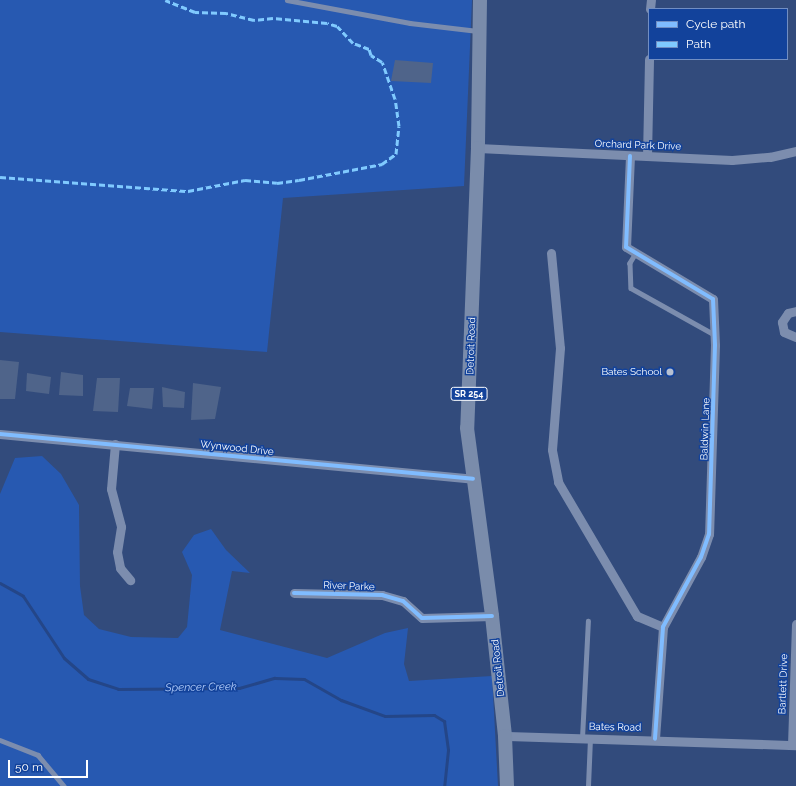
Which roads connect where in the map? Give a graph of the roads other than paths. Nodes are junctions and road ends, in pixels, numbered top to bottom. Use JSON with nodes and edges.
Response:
{"nodes":[{"id":1,"x":287,"y":0,"type":"edge"},
{"id":2,"x":480,"y":0,"type":"edge"},
{"id":3,"x":479,"y":31,"type":"junction"},
{"id":4,"x":649,"y":60,"type":"edge"},
{"id":5,"x":478,"y":148,"type":"junction"},
{"id":6,"x":796,"y":151,"type":"edge"},
{"id":7,"x":630,"y":156,"type":"junction"},
{"id":8,"x":647,"y":156,"type":"junction"},
{"id":9,"x":636,"y":253,"type":"junction"},
{"id":10,"x":551,"y":254,"type":"dead end"},
{"id":11,"x":796,"y":310,"type":"edge"},
{"id":12,"x":715,"y":335,"type":"junction"},
{"id":13,"x":796,"y":337,"type":"edge"},
{"id":14,"x":0,"y":434,"type":"edge"},
{"id":15,"x":115,"y":444,"type":"junction"},
{"id":16,"x":473,"y":479,"type":"junction"},
{"id":17,"x":130,"y":580,"type":"dead end"},
{"id":18,"x":294,"y":592,"type":"dead end"},
{"id":19,"x":492,"y":616,"type":"junction"},
{"id":20,"x":588,"y":621,"type":"dead end"},
{"id":21,"x":796,"y":624,"type":"edge"},
{"id":22,"x":663,"y":627,"type":"junction"},
{"id":23,"x":505,"y":736,"type":"junction"},
{"id":24,"x":586,"y":738,"type":"junction"},
{"id":25,"x":655,"y":739,"type":"junction"},
{"id":26,"x":0,"y":740,"type":"edge"},
{"id":27,"x":794,"y":745,"type":"edge"},
{"id":28,"x":65,"y":786,"type":"edge"},
{"id":29,"x":507,"y":786,"type":"edge"},
{"id":30,"x":588,"y":786,"type":"edge"}],
"edges":[{"from":1,"to":3,"type":"lane"},
{"from":2,"to":3,"type":"main road","name":"Detroit Road","number":"SR 254"},
{"from":3,"to":5,"type":"main road","name":"Detroit Road","number":"SR 254"},
{"from":4,"to":8,"type":"street"},
{"from":5,"to":7,"type":"street","name":"Orchard Park Drive"},
{"from":5,"to":16,"type":"main road","name":"Detroit Road","number":"SR 254"},
{"from":6,"to":8,"type":"street","name":"Orchard Park Drive"},
{"from":7,"to":8,"type":"street","name":"Orchard Park Drive"},
{"from":7,"to":9,"type":"street","name":"Baldwin Lane"},
{"from":9,"to":12,"type":"street","name":"Baldwin Lane"},
{"from":9,"to":12,"type":"lane"},
{"from":10,"to":22,"type":"street"},
{"from":11,"to":13,"type":"street"},
{"from":12,"to":22,"type":"street","name":"Baldwin Lane"},
{"from":14,"to":15,"type":"street","name":"Wynwood Drive"},
{"from":15,"to":16,"type":"street","name":"Wynwood Drive"},
{"from":15,"to":17,"type":"street"},
{"from":16,"to":19,"type":"main road","name":"Detroit Road","number":"SR 254"},
{"from":18,"to":19,"type":"street","name":"River Parke"},
{"from":19,"to":23,"type":"main road","name":"Detroit Road","number":"SR 254"},
{"from":20,"to":24,"type":"lane"},
{"from":21,"to":27,"type":"street","name":"Bartlett Drive"},
{"from":22,"to":25,"type":"street","name":"Baldwin Lane"},
{"from":23,"to":24,"type":"street","name":"Bates Road"},
{"from":23,"to":29,"type":"main road","name":"Detroit Road","number":"SR 254"},
{"from":24,"to":25,"type":"street","name":"Bates Road"},
{"from":24,"to":30,"type":"lane"},
{"from":25,"to":27,"type":"street","name":"Bates Road"},
{"from":26,"to":28,"type":"lane"}]}
